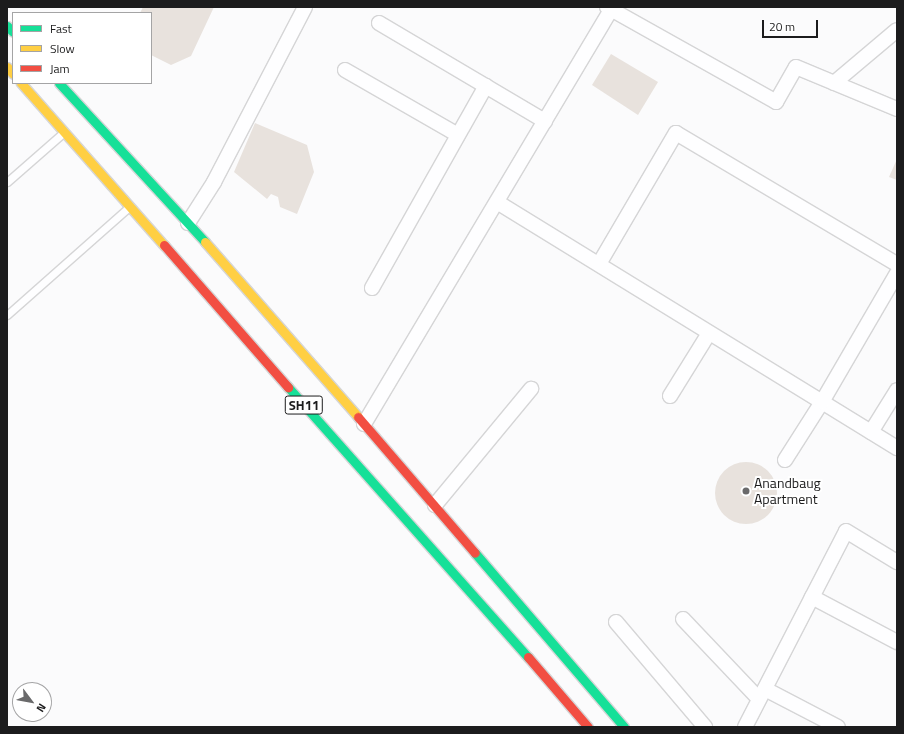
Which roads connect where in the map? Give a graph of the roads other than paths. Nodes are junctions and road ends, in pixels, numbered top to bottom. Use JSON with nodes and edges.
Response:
{"nodes":[{"id":1,"x":305,"y":7,"type":"edge"},
{"id":2,"x":609,"y":8,"type":"edge"},
{"id":3,"x":379,"y":23,"type":"dead end"},
{"id":4,"x":897,"y":30,"type":"edge"},
{"id":5,"x":345,"y":70,"type":"dead end"},
{"id":6,"x":834,"y":83,"type":"junction"},
{"id":7,"x":22,"y":84,"type":"edge"},
{"id":8,"x":60,"y":84,"type":"edge"},
{"id":9,"x":486,"y":86,"type":"junction"},
{"id":10,"x":897,"y":109,"type":"edge"},
{"id":11,"x":545,"y":121,"type":"junction"},
{"id":12,"x":64,"y":132,"type":"junction"},
{"id":13,"x":458,"y":135,"type":"junction"},
{"id":14,"x":7,"y":182,"type":"edge"},
{"id":15,"x":497,"y":202,"type":"junction"},
{"id":16,"x":130,"y":206,"type":"junction"},
{"id":17,"x":188,"y":223,"type":"junction"},
{"id":18,"x":599,"y":264,"type":"junction"},
{"id":19,"x":897,"y":264,"type":"edge"},
{"id":20,"x":897,"y":273,"type":"edge"},
{"id":21,"x":372,"y":288,"type":"dead end"},
{"id":22,"x":7,"y":315,"type":"edge"},
{"id":23,"x":709,"y":332,"type":"junction"},
{"id":24,"x":531,"y":389,"type":"dead end"},
{"id":25,"x":897,"y":390,"type":"edge"},
{"id":26,"x":670,"y":396,"type":"dead end"},
{"id":27,"x":822,"y":402,"type":"junction"},
{"id":28,"x":364,"y":424,"type":"junction"},
{"id":29,"x":871,"y":432,"type":"junction"},
{"id":30,"x":897,"y":448,"type":"edge"},
{"id":31,"x":785,"y":460,"type":"dead end"},
{"id":32,"x":435,"y":505,"type":"junction"},
{"id":33,"x":897,"y":562,"type":"edge"},
{"id":34,"x":812,"y":597,"type":"junction"},
{"id":35,"x":683,"y":619,"type":"dead end"},
{"id":36,"x":616,"y":622,"type":"dead end"},
{"id":37,"x":897,"y":642,"type":"edge"},
{"id":38,"x":762,"y":694,"type":"junction"},
{"id":39,"x":588,"y":727,"type":"edge"},
{"id":40,"x":624,"y":727,"type":"edge"},
{"id":41,"x":705,"y":727,"type":"edge"},
{"id":42,"x":745,"y":727,"type":"edge"},
{"id":43,"x":838,"y":727,"type":"edge"}],
"edges":[{"from":1,"to":17,"type":"street"},
{"from":2,"to":6,"type":"street"},
{"from":2,"to":11,"type":"street"},
{"from":3,"to":9,"type":"street"},
{"from":4,"to":6,"type":"street"},
{"from":5,"to":13,"type":"street"},
{"from":6,"to":10,"type":"street"},
{"from":7,"to":12,"type":"main road","number":"SH11"},
{"from":8,"to":17,"type":"main road","number":"SH11"},
{"from":9,"to":11,"type":"street"},
{"from":9,"to":13,"type":"street"},
{"from":11,"to":15,"type":"street"},
{"from":12,"to":14,"type":"lane"},
{"from":12,"to":16,"type":"main road","number":"SH11"},
{"from":13,"to":21,"type":"street"},
{"from":15,"to":18,"type":"street"},
{"from":15,"to":28,"type":"street"},
{"from":16,"to":22,"type":"lane"},
{"from":16,"to":39,"type":"main road","number":"SH11"},
{"from":17,"to":28,"type":"main road","number":"SH11"},
{"from":18,"to":19,"type":"street"},
{"from":18,"to":23,"type":"street"},
{"from":20,"to":27,"type":"street"},
{"from":23,"to":26,"type":"street"},
{"from":23,"to":27,"type":"street"},
{"from":24,"to":32,"type":"street"},
{"from":25,"to":29,"type":"street"},
{"from":27,"to":29,"type":"street"},
{"from":27,"to":31,"type":"street"},
{"from":28,"to":32,"type":"main road","number":"SH11"},
{"from":29,"to":30,"type":"street"},
{"from":32,"to":40,"type":"main road","number":"SH11"},
{"from":33,"to":34,"type":"street"},
{"from":34,"to":37,"type":"street"},
{"from":34,"to":38,"type":"street"},
{"from":35,"to":38,"type":"street"},
{"from":36,"to":41,"type":"street"},
{"from":38,"to":42,"type":"street"},
{"from":38,"to":43,"type":"street"}]}
